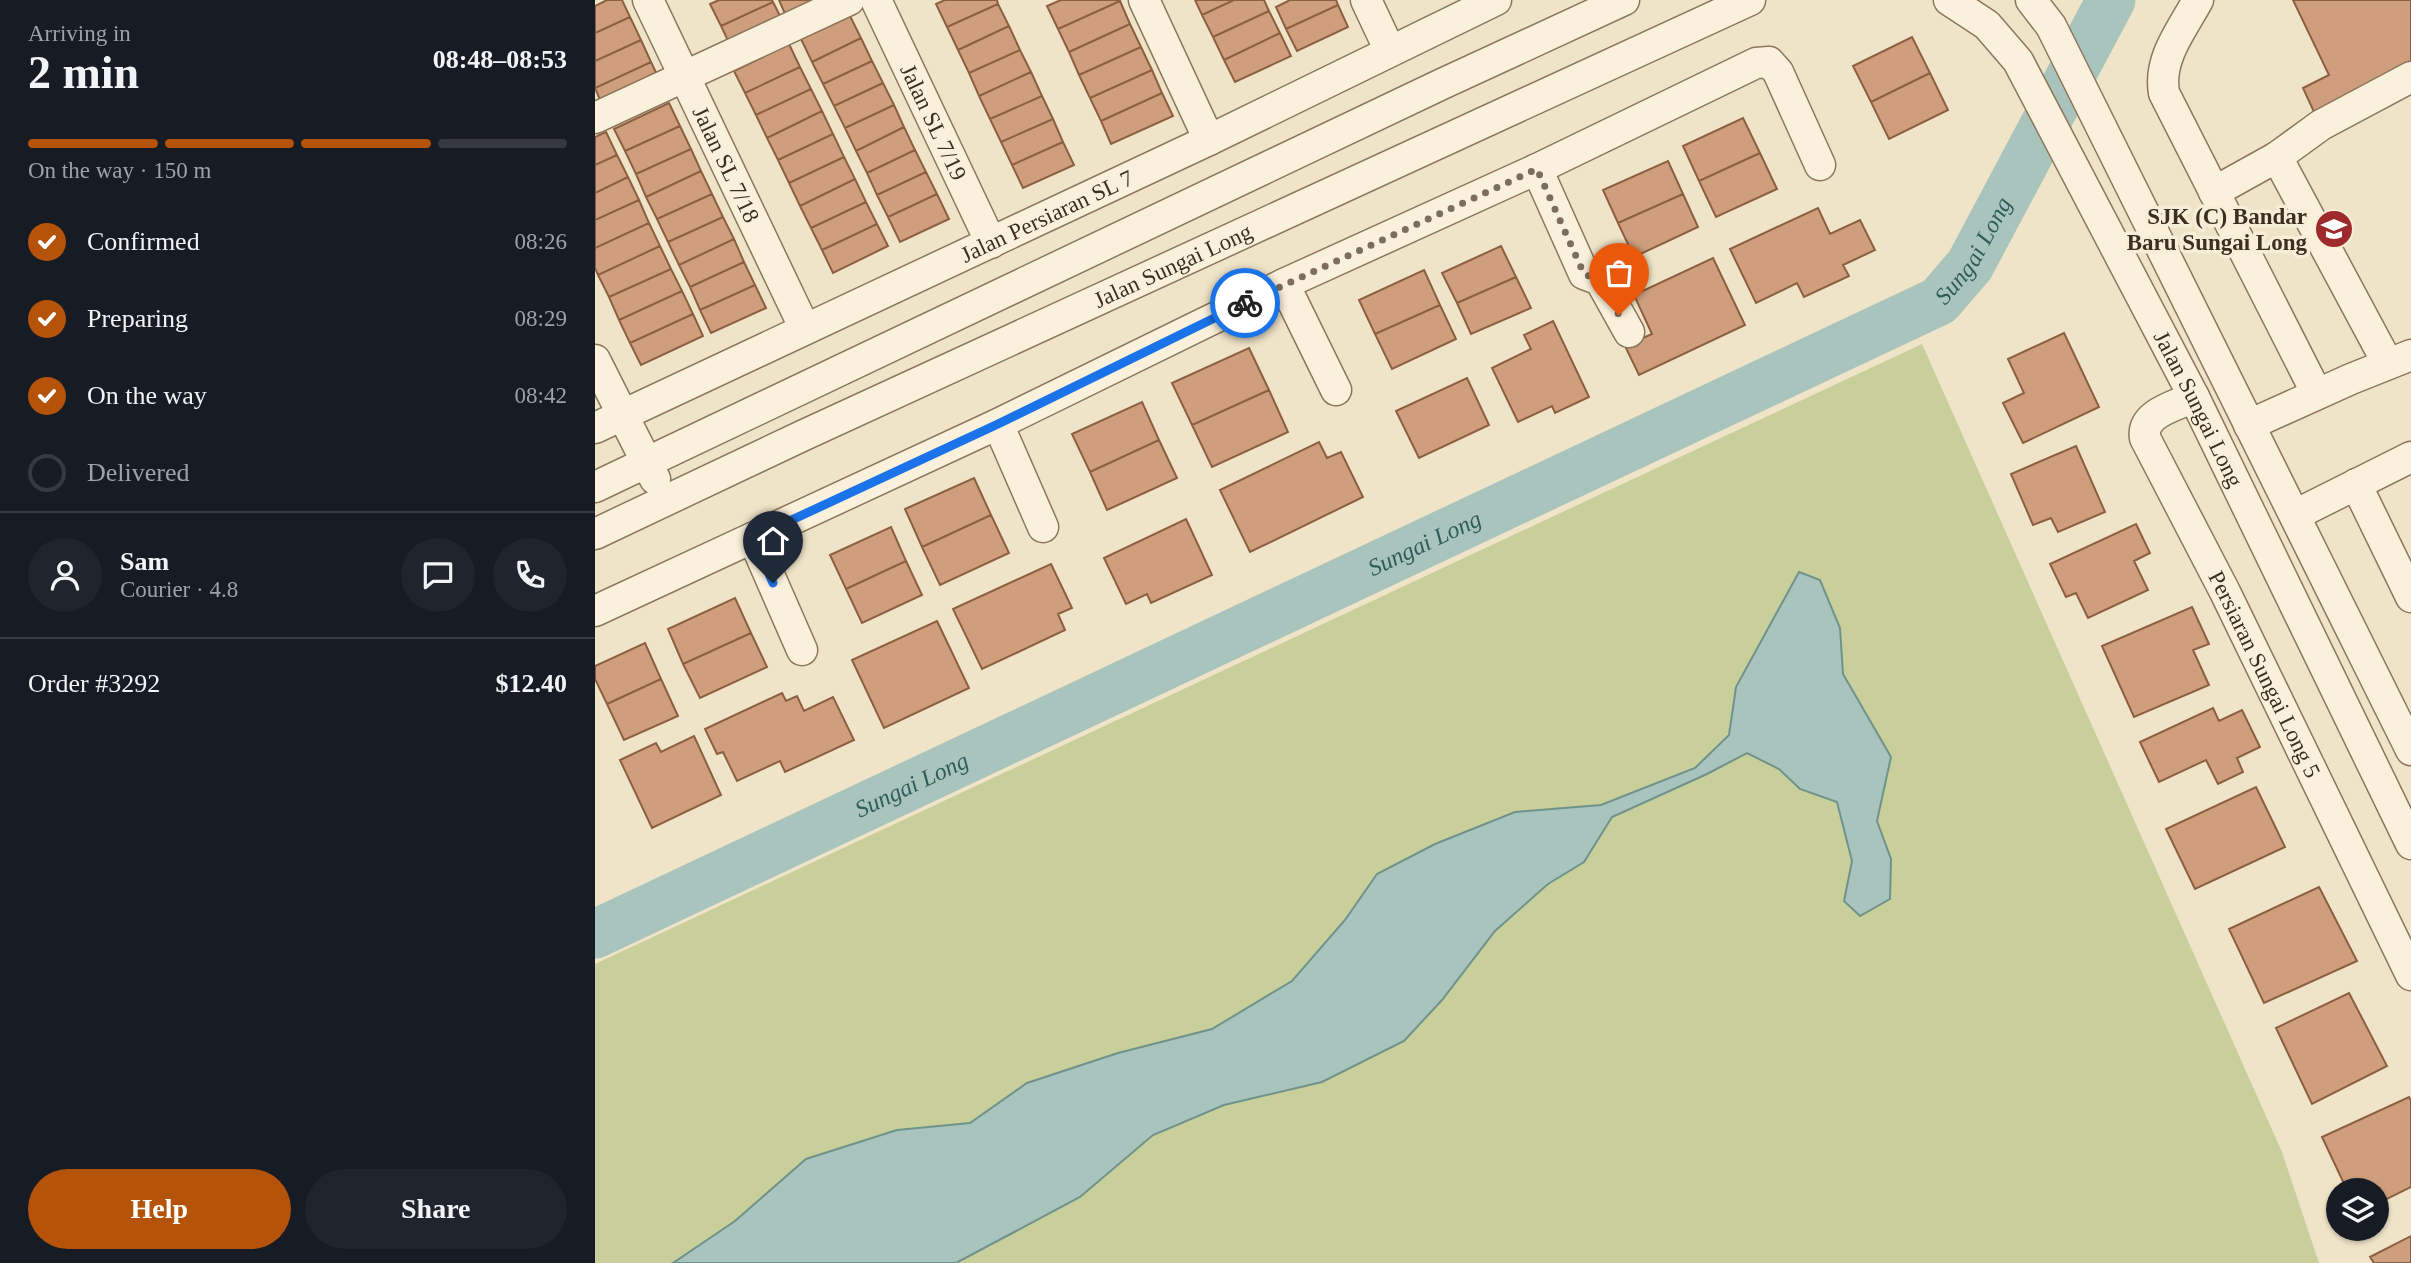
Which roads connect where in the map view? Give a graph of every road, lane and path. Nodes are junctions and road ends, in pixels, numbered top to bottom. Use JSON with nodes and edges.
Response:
{"nodes":[{"id":1,"x":648,"y":0,"type":"edge"},
{"id":2,"x":849,"y":0,"type":"edge"},
{"id":3,"x":876,"y":0,"type":"edge"},
{"id":4,"x":1144,"y":0,"type":"edge"},
{"id":5,"x":1366,"y":0,"type":"edge"},
{"id":6,"x":1496,"y":0,"type":"edge"},
{"id":7,"x":1624,"y":0,"type":"edge"},
{"id":8,"x":1750,"y":0,"type":"edge"},
{"id":9,"x":1949,"y":0,"type":"edge"},
{"id":10,"x":2032,"y":0,"type":"edge"},
{"id":11,"x":2198,"y":0,"type":"edge"},
{"id":12,"x":1390,"y":51,"type":"junction"},
{"id":13,"x":684,"y":76,"type":"junction"},
{"id":14,"x":2411,"y":77,"type":"edge"},
{"id":15,"x":595,"y":118,"type":"edge"},
{"id":16,"x":1209,"y":140,"type":"junction"},
{"id":17,"x":2277,"y":157,"type":"junction"},
{"id":18,"x":1820,"y":165,"type":"dead end"},
{"id":19,"x":1537,"y":169,"type":"junction"},
{"id":20,"x":2214,"y":192,"type":"junction"},
{"id":21,"x":991,"y":243,"type":"junction"},
{"id":22,"x":1285,"y":284,"type":"junction"},
{"id":23,"x":805,"y":329,"type":"junction"},
{"id":24,"x":1629,"y":332,"type":"dead end"},
{"id":25,"x":595,"y":360,"type":"edge"},
{"id":26,"x":2399,"y":360,"type":"edge"},
{"id":27,"x":1336,"y":390,"type":"dead end"},
{"id":28,"x":2317,"y":394,"type":"junction"},
{"id":29,"x":2194,"y":397,"type":"junction"},
{"id":30,"x":622,"y":415,"type":"junction"},
{"id":31,"x":998,"y":424,"type":"junction"},
{"id":32,"x":2249,"y":425,"type":"junction"},
{"id":33,"x":595,"y":428,"type":"edge"},
{"id":34,"x":2411,"y":457,"type":"edge"},
{"id":35,"x":647,"y":463,"type":"junction"},
{"id":36,"x":2356,"y":484,"type":"junction"},
{"id":37,"x":595,"y":487,"type":"edge"},
{"id":38,"x":665,"y":500,"type":"junction"},
{"id":39,"x":2295,"y":515,"type":"junction"},
{"id":40,"x":1043,"y":527,"type":"dead end"},
{"id":41,"x":595,"y":534,"type":"edge"},
{"id":42,"x":753,"y":538,"type":"junction"},
{"id":43,"x":2411,"y":597,"type":"edge"},
{"id":44,"x":595,"y":611,"type":"edge"},
{"id":45,"x":802,"y":650,"type":"dead end"},
{"id":46,"x":2411,"y":750,"type":"edge"},
{"id":47,"x":2411,"y":844,"type":"edge"},
{"id":48,"x":2411,"y":975,"type":"edge"}],
"edges":[{"from":1,"to":13,"type":"street","name":"Jalan SL 7/18"},
{"from":2,"to":13,"type":"street"},
{"from":3,"to":21,"type":"street","name":"Jalan SL 7/19"},
{"from":4,"to":16,"type":"street"},
{"from":5,"to":12,"type":"street"},
{"from":6,"to":12,"type":"street","name":"Jalan Persiaran SL 7"},
{"from":7,"to":35,"type":"street","name":"Jalan Sungai Long"},
{"from":8,"to":38,"type":"street","name":"Jalan Sungai Long"},
{"from":9,"to":29,"type":"street","name":"Jalan Sungai Long"},
{"from":10,"to":32,"type":"street","name":"Jalan Sungai Long"},
{"from":11,"to":20,"type":"street"},
{"from":12,"to":16,"type":"street","name":"Jalan Persiaran SL 7"},
{"from":13,"to":15,"type":"street"},
{"from":13,"to":23,"type":"street","name":"Jalan SL 7/18"},
{"from":14,"to":17,"type":"street"},
{"from":16,"to":21,"type":"street","name":"Jalan Persiaran SL 7"},
{"from":17,"to":20,"type":"street"},
{"from":17,"to":26,"type":"street"},
{"from":18,"to":19,"type":"street"},
{"from":19,"to":22,"type":"street"},
{"from":19,"to":24,"type":"street"},
{"from":20,"to":28,"type":"street"},
{"from":21,"to":23,"type":"street","name":"Jalan Persiaran SL 7"},
{"from":22,"to":27,"type":"street"},
{"from":22,"to":31,"type":"street"},
{"from":23,"to":30,"type":"street","name":"Jalan Persiaran SL 7"},
{"from":25,"to":30,"type":"street"},
{"from":26,"to":28,"type":"street"},
{"from":28,"to":32,"type":"street"},
{"from":29,"to":47,"type":"street","name":"Jalan Sungai Long"},
{"from":29,"to":48,"type":"street","name":"Persiaran Sungai Long 5"},
{"from":30,"to":33,"type":"street","name":"Jalan Persiaran SL 7"},
{"from":30,"to":35,"type":"street"},
{"from":31,"to":40,"type":"street"},
{"from":31,"to":42,"type":"street"},
{"from":32,"to":39,"type":"street","name":"Jalan Sungai Long"},
{"from":34,"to":36,"type":"street"},
{"from":35,"to":37,"type":"street","name":"Jalan Sungai Long"},
{"from":35,"to":38,"type":"street"},
{"from":36,"to":39,"type":"street"},
{"from":36,"to":43,"type":"street"},
{"from":38,"to":41,"type":"street","name":"Jalan Sungai Long"},
{"from":39,"to":46,"type":"street","name":"Jalan Sungai Long"},
{"from":42,"to":44,"type":"street"},
{"from":42,"to":45,"type":"street"}]}
